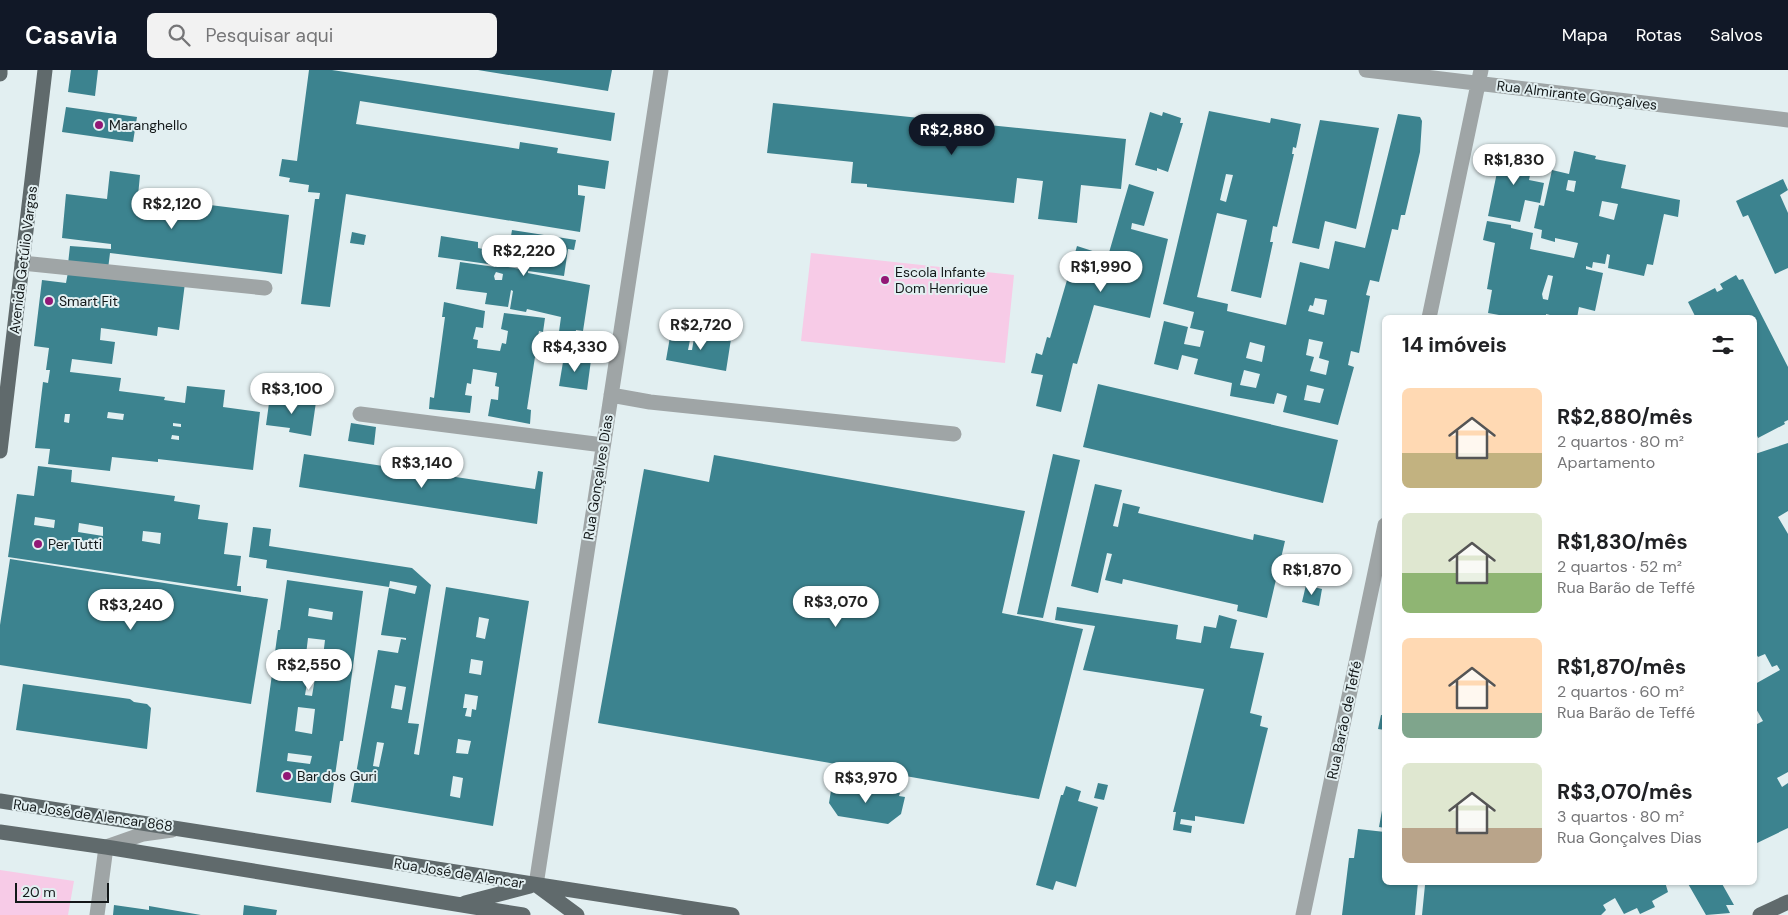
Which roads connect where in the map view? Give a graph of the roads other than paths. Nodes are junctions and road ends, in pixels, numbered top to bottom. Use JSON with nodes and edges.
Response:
{"nodes":[{"id":1,"x":0,"y":70,"type":"edge"},
{"id":2,"x":45,"y":70,"type":"edge"},
{"id":3,"x":661,"y":70,"type":"edge"},
{"id":4,"x":1366,"y":70,"type":"edge"},
{"id":5,"x":0,"y":74,"type":"edge"},
{"id":6,"x":1480,"y":77,"type":"edge"},
{"id":7,"x":1788,"y":120,"type":"edge"},
{"id":8,"x":22,"y":263,"type":"junction"},
{"id":9,"x":265,"y":288,"type":"dead end"},
{"id":10,"x":1430,"y":315,"type":"edge"},
{"id":11,"x":611,"y":395,"type":"junction"},
{"id":12,"x":360,"y":414,"type":"dead end"},
{"id":13,"x":954,"y":434,"type":"dead end"},
{"id":14,"x":603,"y":445,"type":"junction"},
{"id":15,"x":0,"y":451,"type":"edge"},
{"id":16,"x":1382,"y":539,"type":"edge"},
{"id":17,"x":0,"y":801,"type":"edge"},
{"id":18,"x":186,"y":828,"type":"junction"},
{"id":19,"x":0,"y":832,"type":"edge"},
{"id":20,"x":106,"y":847,"type":"junction"},
{"id":21,"x":536,"y":884,"type":"junction"},
{"id":22,"x":1788,"y":902,"type":"edge"},
{"id":23,"x":459,"y":905,"type":"junction"},
{"id":24,"x":97,"y":915,"type":"edge"},
{"id":25,"x":523,"y":915,"type":"edge"},
{"id":26,"x":577,"y":915,"type":"edge"},
{"id":27,"x":732,"y":915,"type":"edge"},
{"id":28,"x":1303,"y":915,"type":"edge"},
{"id":29,"x":1760,"y":915,"type":"edge"}],
"edges":[{"from":1,"to":5,"type":"main road"},
{"from":2,"to":8,"type":"main road","name":"Avenida Getúlio Vargas"},
{"from":3,"to":11,"type":"street","name":"Rua Gonçalves Dias"},
{"from":4,"to":6,"type":"street","name":"Rua Almirante Gonçalves"},
{"from":6,"to":7,"type":"street","name":"Rua Almirante Gonçalves"},
{"from":6,"to":10,"type":"street"},
{"from":8,"to":9,"type":"street"},
{"from":8,"to":15,"type":"main road","name":"Avenida Getúlio Vargas"},
{"from":11,"to":13,"type":"street"},
{"from":11,"to":14,"type":"street","name":"Rua Gonçalves Dias"},
{"from":12,"to":14,"type":"street"},
{"from":14,"to":21,"type":"street","name":"Rua Gonçalves Dias"},
{"from":16,"to":28,"type":"street","name":"Rua Barão de Teffé"},
{"from":17,"to":18,"type":"main road","name":"Rua José de Alencar 868"},
{"from":18,"to":20,"type":"street"},
{"from":18,"to":21,"type":"main road","name":"Rua José de Alencar"},
{"from":19,"to":20,"type":"main road"},
{"from":20,"to":23,"type":"main road"},
{"from":20,"to":24,"type":"street"},
{"from":21,"to":23,"type":"main road"},
{"from":21,"to":26,"type":"main road"},
{"from":21,"to":27,"type":"main road","name":"Rua José de Alencar"},
{"from":22,"to":29,"type":"main road"},
{"from":23,"to":25,"type":"main road"}]}
